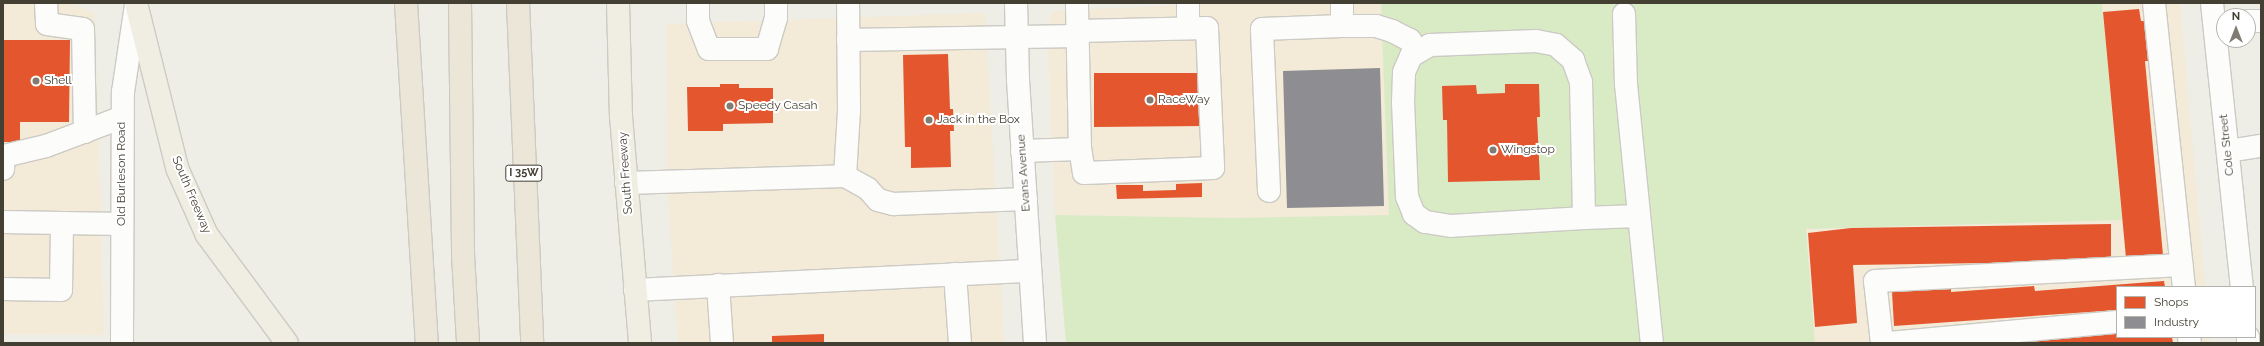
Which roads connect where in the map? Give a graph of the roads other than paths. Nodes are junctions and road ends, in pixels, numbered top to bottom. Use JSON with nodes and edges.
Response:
{"nodes":[{"id":1,"x":46,"y":3,"type":"edge"},
{"id":2,"x":406,"y":3,"type":"edge"},
{"id":3,"x":460,"y":3,"type":"edge"},
{"id":4,"x":518,"y":3,"type":"edge"},
{"id":5,"x":618,"y":3,"type":"edge"},
{"id":6,"x":698,"y":3,"type":"edge"},
{"id":7,"x":776,"y":3,"type":"edge"},
{"id":8,"x":848,"y":3,"type":"edge"},
{"id":9,"x":1016,"y":3,"type":"edge"},
{"id":10,"x":1077,"y":3,"type":"edge"},
{"id":11,"x":1188,"y":3,"type":"edge"},
{"id":12,"x":1342,"y":3,"type":"edge"},
{"id":13,"x":2154,"y":3,"type":"edge"},
{"id":14,"x":136,"y":4,"type":"edge"},
{"id":15,"x":1624,"y":14,"type":"dead end"},
{"id":16,"x":1342,"y":26,"type":"junction"},
{"id":17,"x":1188,"y":28,"type":"junction"},
{"id":18,"x":1078,"y":33,"type":"junction"},
{"id":19,"x":1017,"y":38,"type":"junction"},
{"id":20,"x":848,"y":40,"type":"junction"},
{"id":21,"x":2219,"y":48,"type":"edge"},
{"id":22,"x":1418,"y":52,"type":"junction"},
{"id":23,"x":123,"y":117,"type":"junction"},
{"id":24,"x":85,"y":132,"type":"junction"},
{"id":25,"x":2261,"y":146,"type":"edge"},
{"id":26,"x":1080,"y":149,"type":"junction"},
{"id":27,"x":1022,"y":151,"type":"junction"},
{"id":28,"x":2228,"y":152,"type":"junction"},
{"id":29,"x":3,"y":161,"type":"edge"},
{"id":30,"x":845,"y":176,"type":"junction"},
{"id":31,"x":626,"y":183,"type":"junction"},
{"id":32,"x":1269,"y":191,"type":"dead end"},
{"id":33,"x":1026,"y":199,"type":"junction"},
{"id":34,"x":1638,"y":216,"type":"junction"},
{"id":35,"x":1584,"y":218,"type":"junction"},
{"id":36,"x":3,"y":222,"type":"edge"},
{"id":37,"x":62,"y":223,"type":"junction"},
{"id":38,"x":122,"y":224,"type":"junction"},
{"id":39,"x":2182,"y":266,"type":"junction"},
{"id":40,"x":1030,"y":271,"type":"junction"},
{"id":41,"x":955,"y":274,"type":"junction"},
{"id":42,"x":718,"y":285,"type":"junction"},
{"id":43,"x":2184,"y":286,"type":"edge"},
{"id":44,"x":2242,"y":286,"type":"edge"},
{"id":45,"x":3,"y":289,"type":"edge"},
{"id":46,"x":635,"y":290,"type":"junction"},
{"id":47,"x":2116,"y":322,"type":"edge"},
{"id":48,"x":122,"y":343,"type":"edge"},
{"id":49,"x":286,"y":343,"type":"edge"},
{"id":50,"x":426,"y":343,"type":"edge"},
{"id":51,"x":468,"y":343,"type":"edge"},
{"id":52,"x":532,"y":343,"type":"edge"},
{"id":53,"x":640,"y":343,"type":"edge"},
{"id":54,"x":722,"y":343,"type":"edge"},
{"id":55,"x":960,"y":343,"type":"edge"},
{"id":56,"x":1035,"y":343,"type":"edge"},
{"id":57,"x":1652,"y":343,"type":"edge"},
{"id":58,"x":1882,"y":343,"type":"edge"},
{"id":59,"x":1889,"y":343,"type":"edge"}],
"edges":[{"from":1,"to":24,"type":"street"},
{"from":2,"to":50,"type":"highway"},
{"from":3,"to":51,"type":"highway"},
{"from":4,"to":52,"type":"highway","number":"I 35W"},
{"from":5,"to":31,"type":"main road","name":"South Freeway"},
{"from":6,"to":7,"type":"street"},
{"from":8,"to":20,"type":"street"},
{"from":9,"to":19,"type":"street","name":"Evans Avenue"},
{"from":10,"to":18,"type":"street"},
{"from":11,"to":17,"type":"street"},
{"from":12,"to":16,"type":"street"},
{"from":13,"to":39,"type":"street"},
{"from":14,"to":23,"type":"street","name":"Old Burleson Road"},
{"from":14,"to":49,"type":"main road","name":"South Freeway"},
{"from":15,"to":34,"type":"street"},
{"from":16,"to":22,"type":"street"},
{"from":16,"to":32,"type":"street"},
{"from":17,"to":18,"type":"street"},
{"from":17,"to":26,"type":"street"},
{"from":18,"to":19,"type":"street"},
{"from":18,"to":26,"type":"street"},
{"from":19,"to":20,"type":"street"},
{"from":19,"to":27,"type":"street","name":"Evans Avenue"},
{"from":20,"to":30,"type":"street"},
{"from":21,"to":28,"type":"street","name":"Cole Street"},
{"from":22,"to":35,"type":"street"},
{"from":22,"to":35,"type":"street"},
{"from":23,"to":24,"type":"street"},
{"from":23,"to":38,"type":"street","name":"Old Burleson Road"},
{"from":24,"to":29,"type":"street"},
{"from":25,"to":28,"type":"street"},
{"from":26,"to":27,"type":"street"},
{"from":27,"to":33,"type":"street","name":"Evans Avenue"},
{"from":28,"to":44,"type":"street","name":"Cole Street"},
{"from":30,"to":31,"type":"street"},
{"from":30,"to":33,"type":"street"},
{"from":31,"to":46,"type":"main road","name":"South Freeway"},
{"from":33,"to":40,"type":"street","name":"Evans Avenue"},
{"from":34,"to":35,"type":"street"},
{"from":34,"to":57,"type":"street"},
{"from":36,"to":37,"type":"street"},
{"from":37,"to":38,"type":"street"},
{"from":37,"to":45,"type":"street"},
{"from":38,"to":48,"type":"street","name":"Old Burleson Road"},
{"from":39,"to":43,"type":"street"},
{"from":39,"to":58,"type":"street"},
{"from":40,"to":41,"type":"street"},
{"from":40,"to":56,"type":"street","name":"Evans Avenue"},
{"from":41,"to":42,"type":"street"},
{"from":41,"to":55,"type":"street"},
{"from":42,"to":46,"type":"street"},
{"from":42,"to":54,"type":"street"},
{"from":46,"to":53,"type":"main road","name":"South Freeway"},
{"from":47,"to":59,"type":"street"}]}
